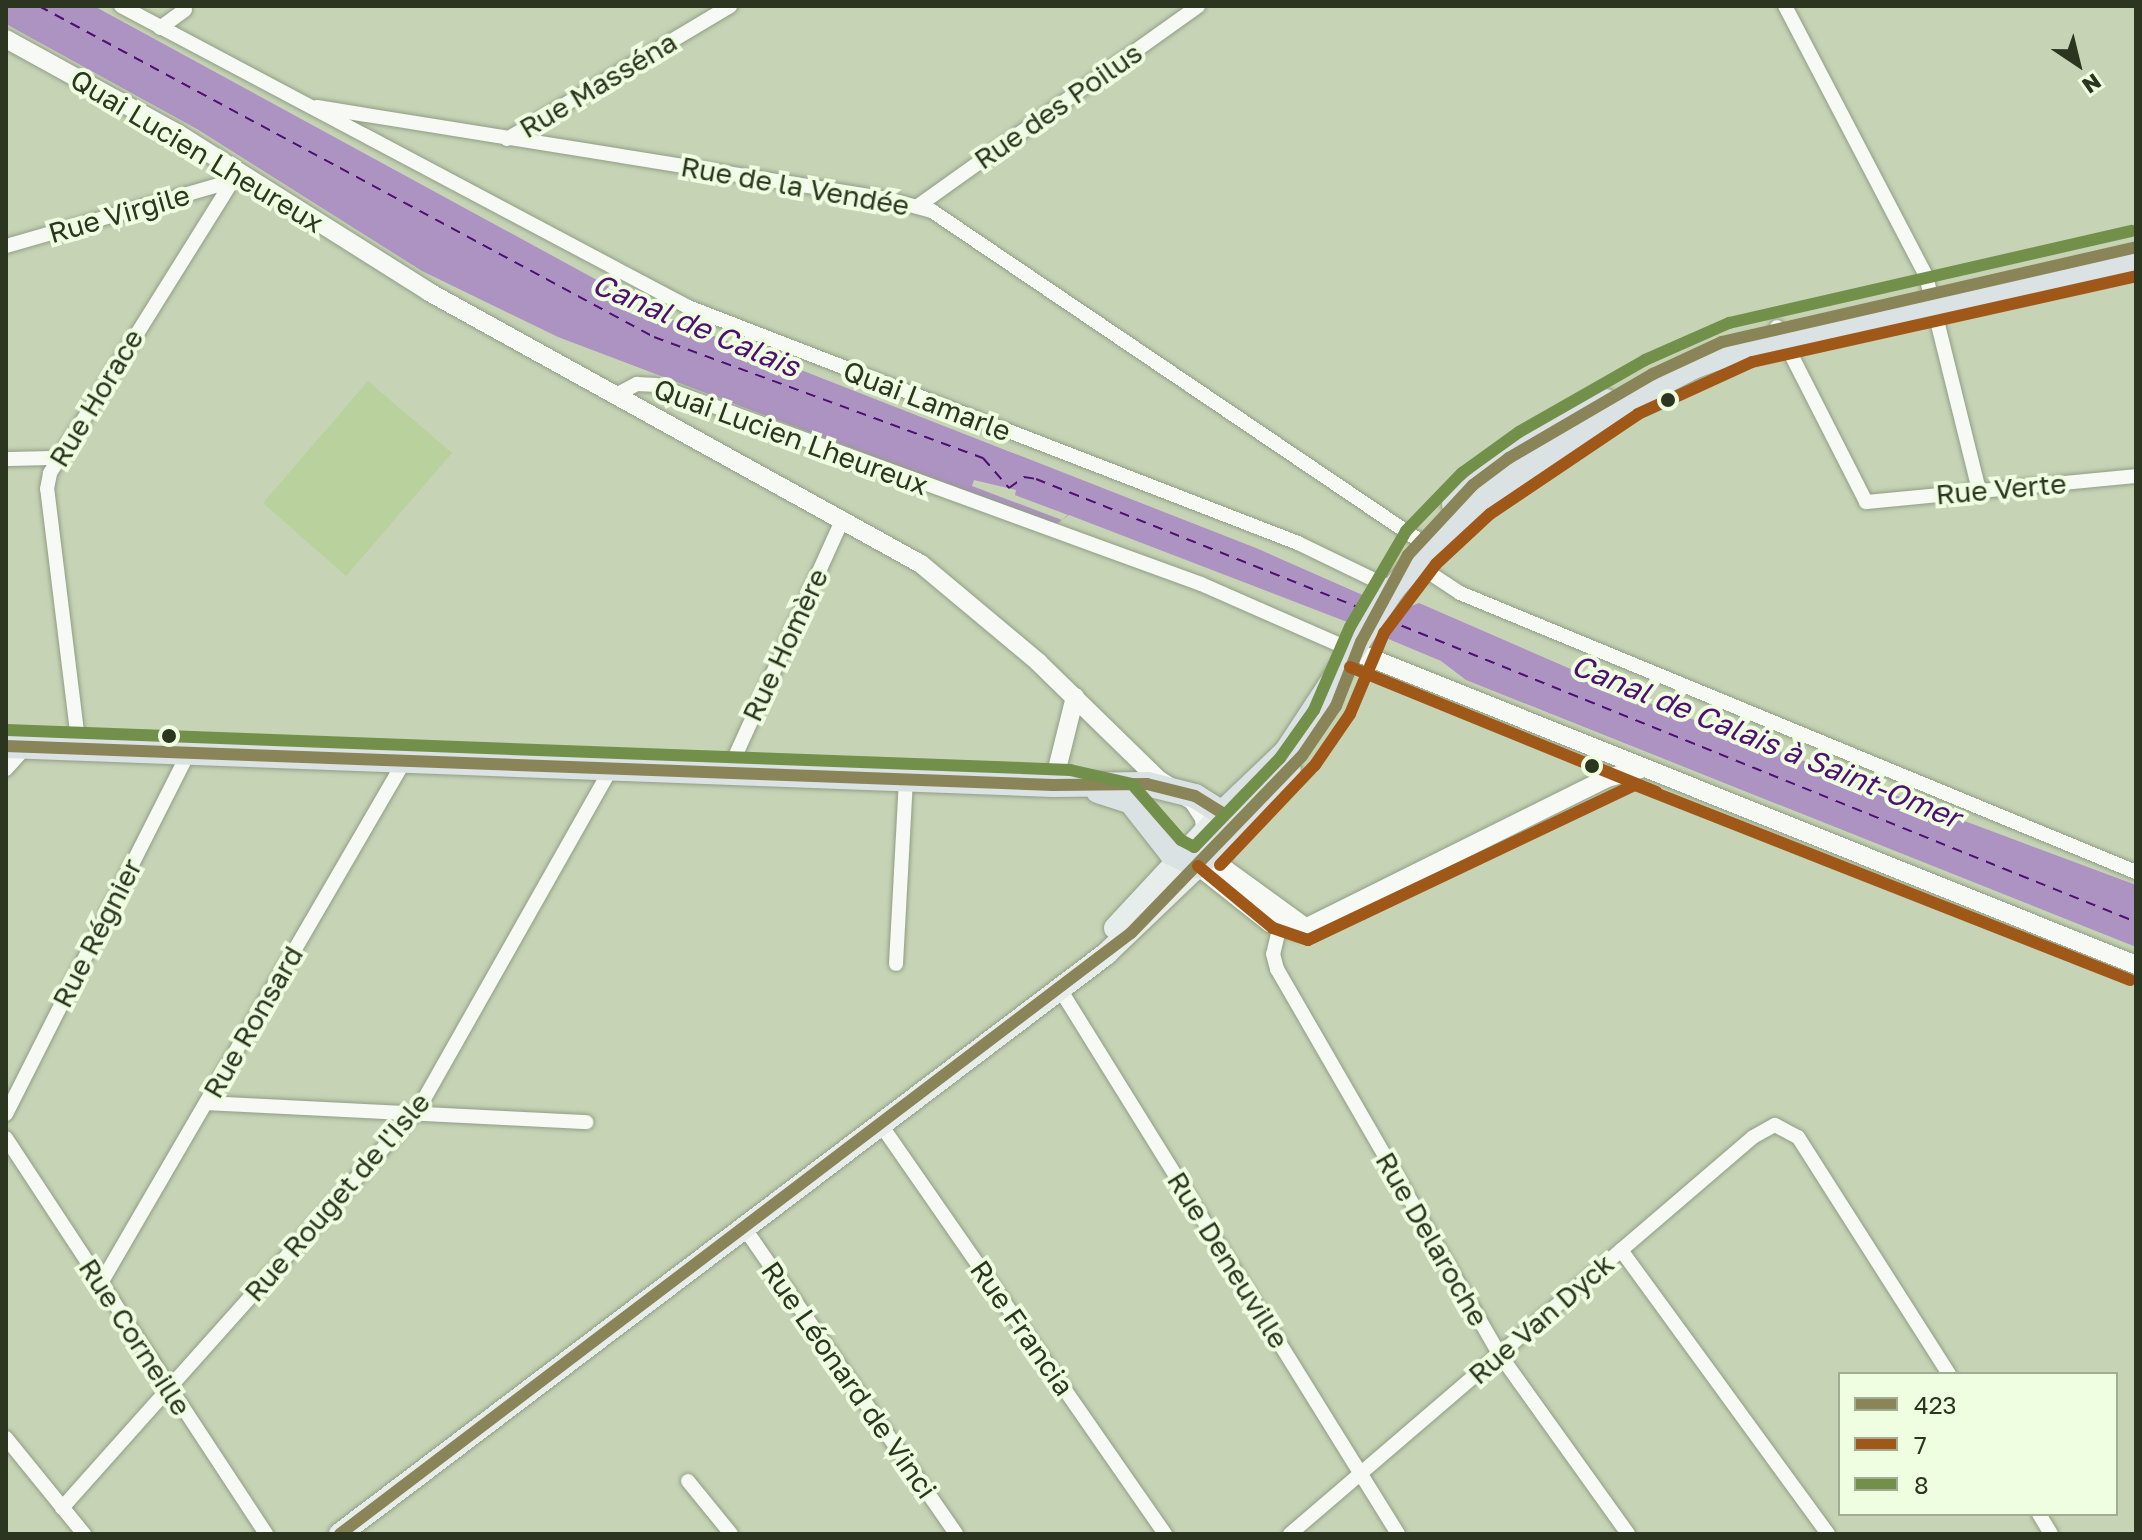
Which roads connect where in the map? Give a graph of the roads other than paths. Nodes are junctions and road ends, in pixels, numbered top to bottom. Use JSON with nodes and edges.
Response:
{"nodes":[{"id":1,"x":121,"y":6,"type":"edge"},
{"id":2,"x":730,"y":6,"type":"edge"},
{"id":3,"x":1192,"y":8,"type":"edge"},
{"id":4,"x":1792,"y":9,"type":"edge"},
{"id":5,"x":185,"y":10,"type":"dead end"},
{"id":6,"x":160,"y":28,"type":"junction"},
{"id":7,"x":6,"y":39,"type":"edge"},
{"id":8,"x":301,"y":104,"type":"junction"},
{"id":9,"x":507,"y":139,"type":"junction"},
{"id":10,"x":236,"y":176,"type":"junction"},
{"id":11,"x":918,"y":206,"type":"junction"},
{"id":12,"x":6,"y":246,"type":"edge"},
{"id":13,"x":2136,"y":247,"type":"edge"},
{"id":14,"x":2136,"y":260,"type":"edge"},
{"id":15,"x":1932,"y":298,"type":"junction"},
{"id":16,"x":1779,"y":333,"type":"junction"},
{"id":17,"x":616,"y":395,"type":"junction"},
{"id":18,"x":55,"y":458,"type":"junction"},
{"id":19,"x":6,"y":459,"type":"edge"},
{"id":20,"x":2136,"y":476,"type":"edge"},
{"id":21,"x":1979,"y":490,"type":"junction"},
{"id":22,"x":843,"y":519,"type":"junction"},
{"id":23,"x":1417,"y":552,"type":"junction"},
{"id":24,"x":1393,"y":589,"type":"junction"},
{"id":25,"x":1356,"y":652,"type":"junction"},
{"id":26,"x":1075,"y":697,"type":"junction"},
{"id":27,"x":16,"y":746,"type":"edge"},
{"id":28,"x":79,"y":748,"type":"junction"},
{"id":29,"x":189,"y":752,"type":"junction"},
{"id":30,"x":405,"y":760,"type":"junction"},
{"id":31,"x":611,"y":768,"type":"junction"},
{"id":32,"x":6,"y":769,"type":"edge"},
{"id":33,"x":1643,"y":770,"type":"junction"},
{"id":34,"x":728,"y":772,"type":"junction"},
{"id":35,"x":906,"y":779,"type":"junction"},
{"id":36,"x":1060,"y":786,"type":"junction"},
{"id":37,"x":1180,"y":790,"type":"junction"},
{"id":38,"x":1200,"y":846,"type":"junction"},
{"id":39,"x":2135,"y":868,"type":"edge"},
{"id":40,"x":1280,"y":922,"type":"junction"},
{"id":41,"x":896,"y":964,"type":"dead end"},
{"id":42,"x":2136,"y":965,"type":"edge"},
{"id":43,"x":1058,"y":986,"type":"junction"},
{"id":44,"x":207,"y":1103,"type":"junction"},
{"id":45,"x":414,"y":1113,"type":"junction"},
{"id":46,"x":6,"y":1114,"type":"edge"},
{"id":47,"x":587,"y":1122,"type":"dead end"},
{"id":48,"x":879,"y":1122,"type":"junction"},
{"id":49,"x":6,"y":1138,"type":"edge"},
{"id":50,"x":743,"y":1226,"type":"junction"},
{"id":51,"x":1621,"y":1250,"type":"junction"},
{"id":52,"x":101,"y":1283,"type":"junction"},
{"id":53,"x":1500,"y":1355,"type":"junction"},
{"id":54,"x":1948,"y":1372,"type":"edge"},
{"id":55,"x":169,"y":1389,"type":"junction"},
{"id":56,"x":6,"y":1438,"type":"edge"},
{"id":57,"x":1360,"y":1474,"type":"junction"},
{"id":58,"x":688,"y":1481,"type":"dead end"},
{"id":59,"x":62,"y":1508,"type":"junction"},
{"id":60,"x":2040,"y":1516,"type":"edge"},
{"id":61,"x":84,"y":1534,"type":"edge"},
{"id":62,"x":266,"y":1534,"type":"edge"},
{"id":63,"x":340,"y":1534,"type":"edge"},
{"id":64,"x":731,"y":1534,"type":"edge"},
{"id":65,"x":956,"y":1534,"type":"edge"},
{"id":66,"x":1165,"y":1534,"type":"edge"},
{"id":67,"x":1290,"y":1534,"type":"edge"},
{"id":68,"x":1398,"y":1534,"type":"edge"},
{"id":69,"x":1628,"y":1534,"type":"edge"},
{"id":70,"x":1828,"y":1534,"type":"edge"},
{"id":71,"x":2051,"y":1534,"type":"edge"}],
"edges":[{"from":1,"to":6,"type":"street","name":"Quai Lamarle"},
{"from":2,"to":9,"type":"street","name":"Rue Masséna"},
{"from":3,"to":11,"type":"street","name":"Rue des Poilus"},
{"from":4,"to":15,"type":"street"},
{"from":5,"to":6,"type":"street"},
{"from":6,"to":8,"type":"street","name":"Quai Lamarle"},
{"from":7,"to":10,"type":"street","name":"Quai Lucien Lheureux"},
{"from":8,"to":9,"type":"street","name":"Rue de la Vendée"},
{"from":8,"to":24,"type":"street","name":"Quai Lamarle"},
{"from":9,"to":11,"type":"street","name":"Rue de la Vendée"},
{"from":10,"to":12,"type":"street","name":"Rue Virgile"},
{"from":10,"to":17,"type":"street","name":"Quai Lucien Lheureux"},
{"from":10,"to":18,"type":"street","name":"Rue Horace"},
{"from":11,"to":23,"type":"street","name":"Rue de la Vendée"},
{"from":13,"to":15,"type":"main road"},
{"from":14,"to":15,"type":"main road"},
{"from":15,"to":16,"type":"main road"},
{"from":15,"to":21,"type":"street"},
{"from":16,"to":21,"type":"street","name":"Rue Verte"},
{"from":16,"to":23,"type":"main road"},
{"from":17,"to":22,"type":"street"},
{"from":17,"to":25,"type":"street","name":"Quai Lucien Lheureux"},
{"from":18,"to":19,"type":"street"},
{"from":18,"to":28,"type":"street","name":"Rue Horace"},
{"from":20,"to":21,"type":"street","name":"Rue Verte"},
{"from":22,"to":26,"type":"street"},
{"from":22,"to":34,"type":"street","name":"Rue Homère"},
{"from":23,"to":24,"type":"main road"},
{"from":23,"to":39,"type":"street","name":"Rue de la Vendée"},
{"from":24,"to":25,"type":"main road"},
{"from":25,"to":33,"type":"street"},
{"from":25,"to":38,"type":"main road"},
{"from":25,"to":38,"type":"main road"},
{"from":26,"to":36,"type":"street"},
{"from":26,"to":37,"type":"street"},
{"from":27,"to":28,"type":"main road"},
{"from":27,"to":32,"type":"street"},
{"from":28,"to":29,"type":"main road"},
{"from":29,"to":30,"type":"main road"},
{"from":29,"to":46,"type":"street","name":"Rue Régnier"},
{"from":30,"to":31,"type":"main road"},
{"from":30,"to":44,"type":"street","name":"Rue Ronsard"},
{"from":31,"to":34,"type":"main road"},
{"from":31,"to":45,"type":"street","name":"Rue Rouget de l'Isle"},
{"from":33,"to":40,"type":"street"},
{"from":33,"to":42,"type":"street"},
{"from":34,"to":35,"type":"main road"},
{"from":35,"to":36,"type":"main road"},
{"from":35,"to":41,"type":"street"},
{"from":36,"to":37,"type":"main road"},
{"from":36,"to":38,"type":"main road"},
{"from":37,"to":38,"type":"main road"},
{"from":38,"to":40,"type":"street"},
{"from":38,"to":43,"type":"main road"},
{"from":40,"to":53,"type":"street","name":"Rue Delaroche"},
{"from":43,"to":48,"type":"main road"},
{"from":43,"to":57,"type":"street","name":"Rue Deneuville"},
{"from":44,"to":45,"type":"street"},
{"from":44,"to":52,"type":"street","name":"Rue Ronsard"},
{"from":45,"to":47,"type":"street"},
{"from":45,"to":55,"type":"street","name":"Rue Rouget de l'Isle"},
{"from":48,"to":50,"type":"main road"},
{"from":48,"to":66,"type":"street","name":"Rue Francia"},
{"from":49,"to":52,"type":"street","name":"Rue Corneille"},
{"from":50,"to":63,"type":"main road"},
{"from":50,"to":65,"type":"street","name":"Rue Léonard de Vinci"},
{"from":51,"to":53,"type":"street","name":"Rue Van Dyck"},
{"from":51,"to":54,"type":"street","name":"Rue Van Dyck"},
{"from":51,"to":70,"type":"street"},
{"from":52,"to":55,"type":"street","name":"Rue Corneille"},
{"from":53,"to":57,"type":"street","name":"Rue Van Dyck"},
{"from":53,"to":69,"type":"street","name":"Rue Delaroche"},
{"from":55,"to":59,"type":"street","name":"Rue Rouget de l'Isle"},
{"from":55,"to":62,"type":"street","name":"Rue Corneille"},
{"from":56,"to":59,"type":"street"},
{"from":57,"to":67,"type":"street","name":"Rue Van Dyck"},
{"from":57,"to":68,"type":"street","name":"Rue Deneuville"},
{"from":58,"to":64,"type":"street"},
{"from":59,"to":61,"type":"street"},
{"from":60,"to":71,"type":"street"}]}
